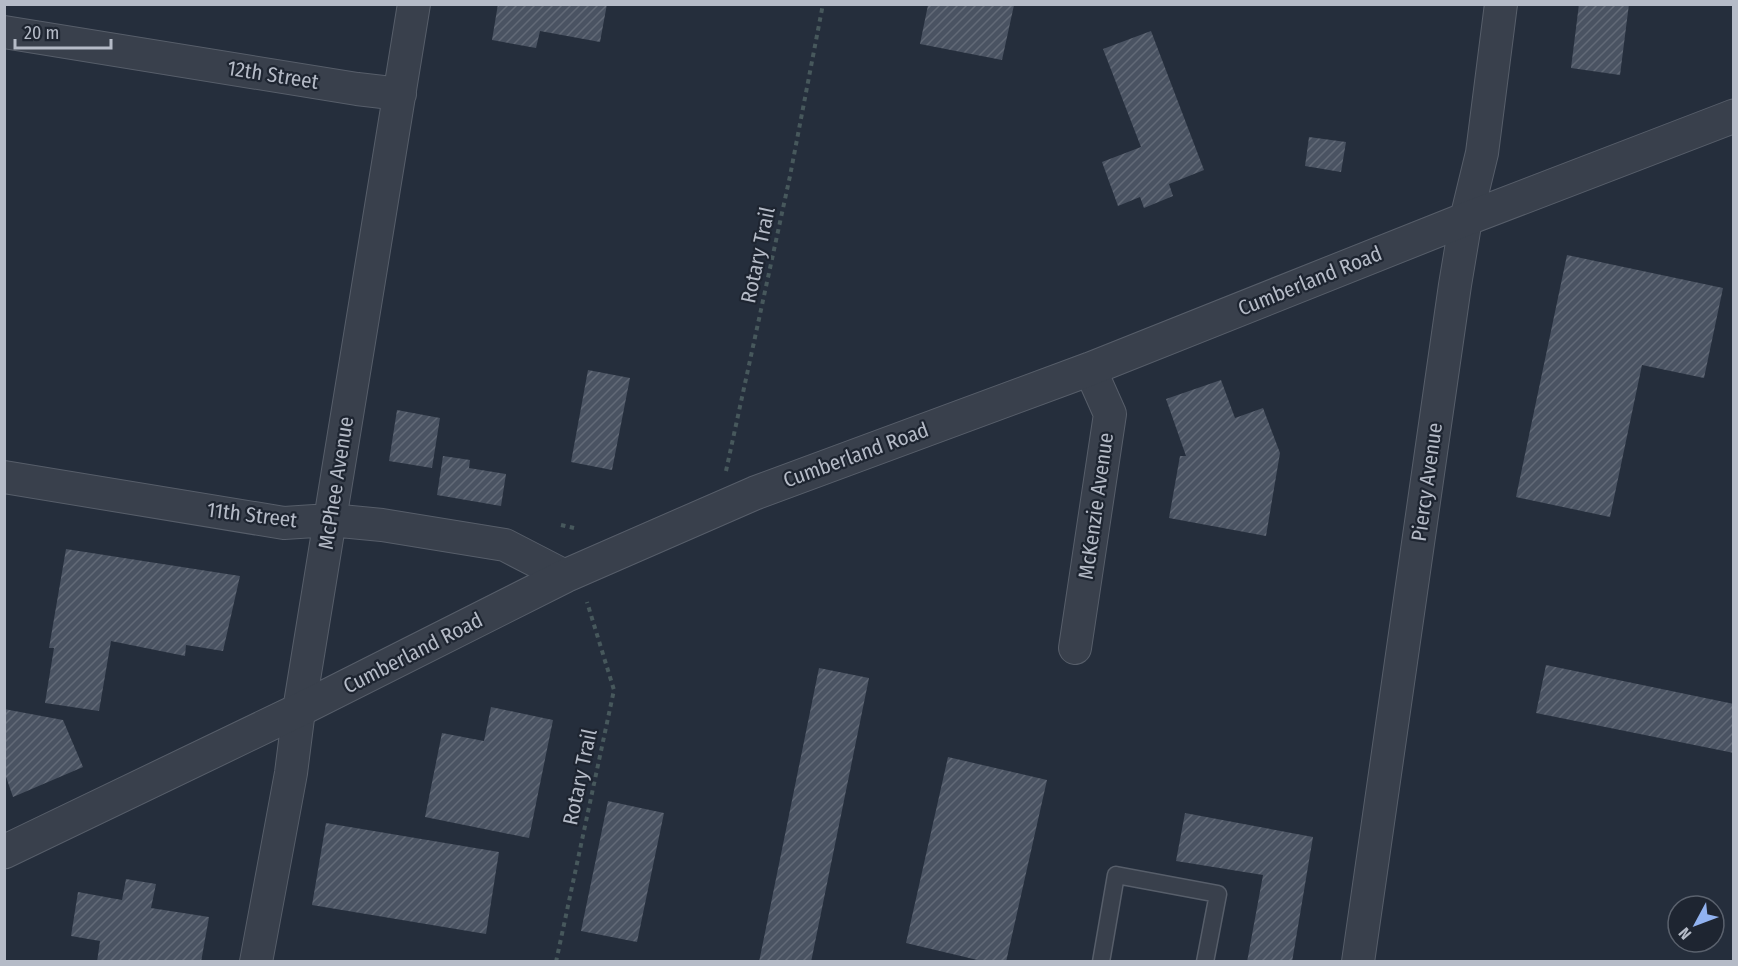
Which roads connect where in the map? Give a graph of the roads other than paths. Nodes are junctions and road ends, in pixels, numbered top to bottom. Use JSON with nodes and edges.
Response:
{"nodes":[{"id":1,"x":414,"y":4,"type":"edge"},
{"id":2,"x":1501,"y":4,"type":"edge"},
{"id":3,"x":4,"y":32,"type":"edge"},
{"id":4,"x":400,"y":94,"type":"junction"},
{"id":5,"x":1734,"y":116,"type":"edge"},
{"id":6,"x":1466,"y":219,"type":"junction"},
{"id":7,"x":1090,"y":369,"type":"junction"},
{"id":8,"x":4,"y":477,"type":"edge"},
{"id":9,"x":330,"y":520,"type":"junction"},
{"id":10,"x":565,"y":576,"type":"junction"},
{"id":11,"x":1075,"y":648,"type":"dead end"},
{"id":12,"x":299,"y":710,"type":"junction"},
{"id":13,"x":4,"y":852,"type":"edge"},
{"id":14,"x":256,"y":962,"type":"edge"},
{"id":15,"x":1101,"y":962,"type":"edge"},
{"id":16,"x":1205,"y":962,"type":"edge"},
{"id":17,"x":1358,"y":962,"type":"edge"}],
"edges":[{"from":1,"to":4,"type":"street","name":"McPhee Avenue"},
{"from":2,"to":6,"type":"street","name":"Piercy Avenue"},
{"from":3,"to":4,"type":"street","name":"12th Street"},
{"from":4,"to":9,"type":"street","name":"McPhee Avenue"},
{"from":5,"to":6,"type":"street","name":"Cumberland Road"},
{"from":6,"to":7,"type":"street","name":"Cumberland Road"},
{"from":6,"to":17,"type":"street","name":"Piercy Avenue"},
{"from":7,"to":10,"type":"street","name":"Cumberland Road"},
{"from":7,"to":11,"type":"street","name":"McKenzie Avenue"},
{"from":8,"to":9,"type":"street","name":"11th Street"},
{"from":9,"to":10,"type":"street","name":"11th Street"},
{"from":9,"to":12,"type":"street","name":"McPhee Avenue"},
{"from":10,"to":12,"type":"street","name":"Cumberland Road"},
{"from":12,"to":13,"type":"street","name":"Cumberland Road"},
{"from":12,"to":14,"type":"street","name":"McPhee Avenue"},
{"from":15,"to":16,"type":"lane"}]}
